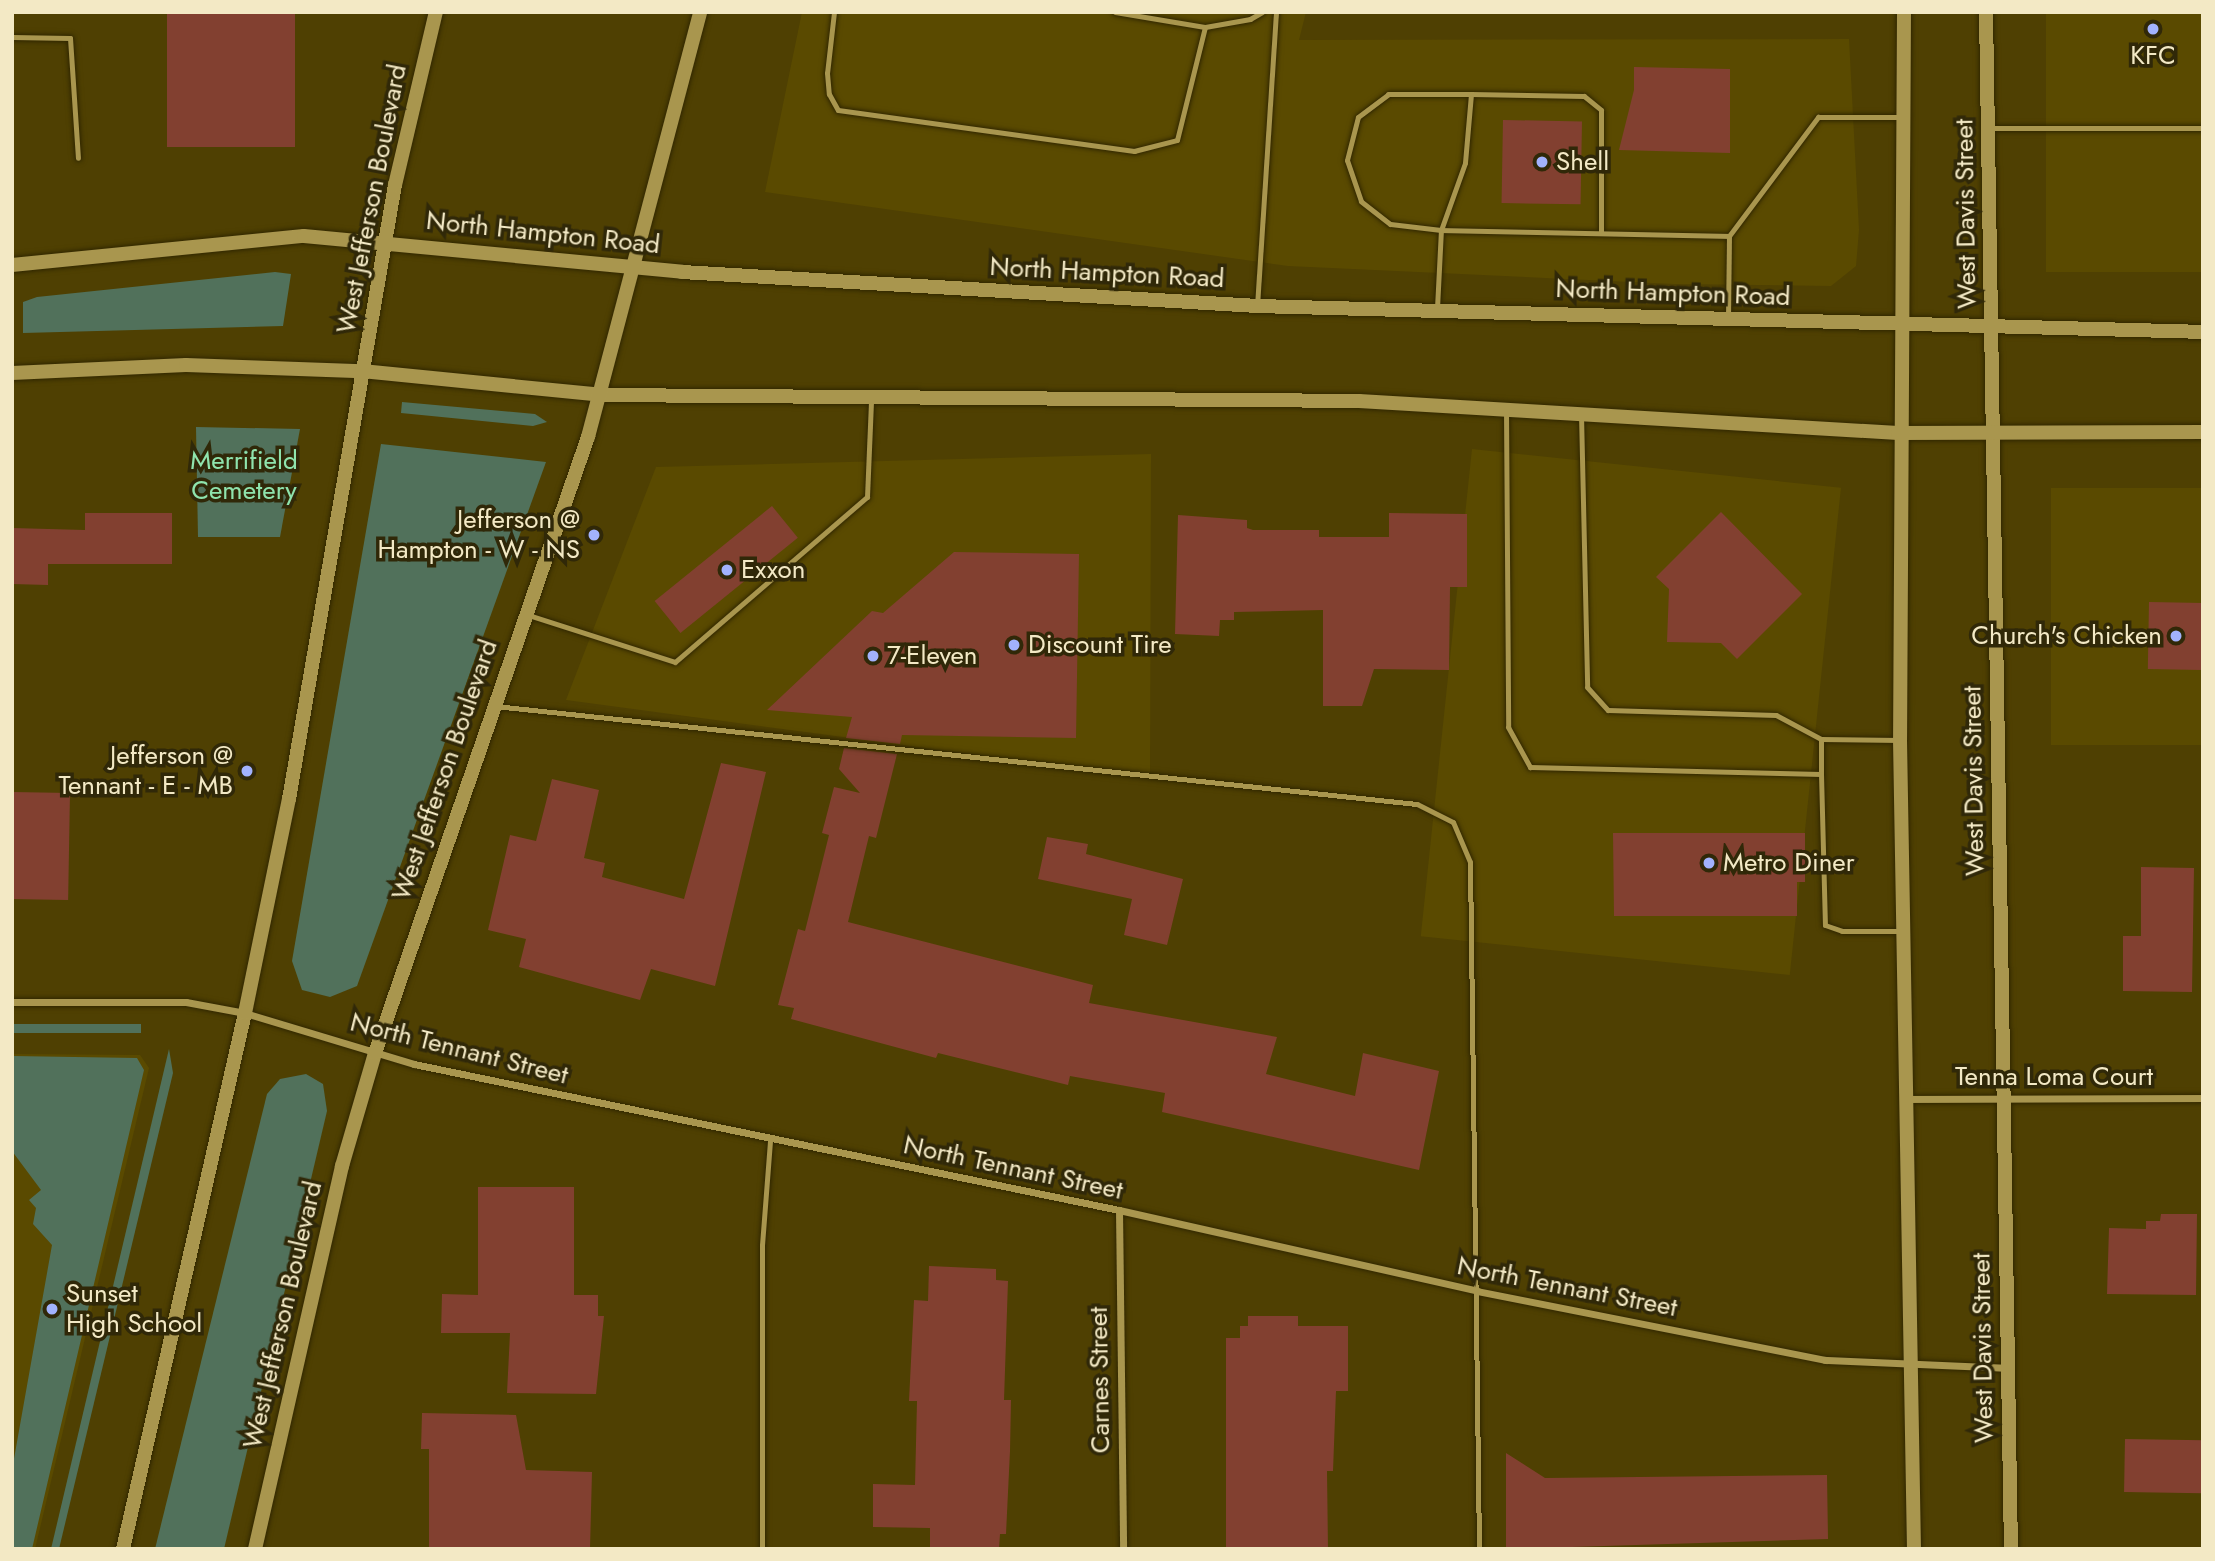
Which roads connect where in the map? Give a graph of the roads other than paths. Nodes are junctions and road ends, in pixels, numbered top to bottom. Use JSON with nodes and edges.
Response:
{"nodes":[{"id":1,"x":436,"y":12,"type":"edge"},
{"id":2,"x":700,"y":12,"type":"edge"},
{"id":3,"x":834,"y":12,"type":"edge"},
{"id":4,"x":1115,"y":12,"type":"edge"},
{"id":5,"x":1262,"y":12,"type":"edge"},
{"id":6,"x":1276,"y":12,"type":"edge"},
{"id":7,"x":1904,"y":12,"type":"edge"},
{"id":8,"x":1986,"y":12,"type":"edge"},
{"id":9,"x":1205,"y":27,"type":"junction"},
{"id":10,"x":12,"y":37,"type":"edge"},
{"id":11,"x":1471,"y":94,"type":"junction"},
{"id":12,"x":1903,"y":117,"type":"junction"},
{"id":13,"x":1990,"y":128,"type":"junction"},
{"id":14,"x":2203,"y":128,"type":"edge"},
{"id":15,"x":78,"y":158,"type":"dead end"},
{"id":16,"x":1441,"y":230,"type":"junction"},
{"id":17,"x":1601,"y":233,"type":"junction"},
{"id":18,"x":1729,"y":236,"type":"junction"},
{"id":19,"x":387,"y":242,"type":"junction"},
{"id":20,"x":12,"y":265,"type":"edge"},
{"id":21,"x":636,"y":266,"type":"junction"},
{"id":22,"x":1257,"y":306,"type":"junction"},
{"id":23,"x":1436,"y":311,"type":"junction"},
{"id":24,"x":1728,"y":320,"type":"junction"},
{"id":25,"x":1900,"y":325,"type":"junction"},
{"id":26,"x":1993,"y":327,"type":"junction"},
{"id":27,"x":2203,"y":332,"type":"edge"},
{"id":28,"x":362,"y":370,"type":"junction"},
{"id":29,"x":12,"y":373,"type":"edge"},
{"id":30,"x":601,"y":395,"type":"junction"},
{"id":31,"x":871,"y":397,"type":"junction"},
{"id":32,"x":1506,"y":407,"type":"junction"},
{"id":33,"x":1581,"y":411,"type":"junction"},
{"id":34,"x":2203,"y":432,"type":"edge"},
{"id":35,"x":1898,"y":433,"type":"junction"},
{"id":36,"x":1994,"y":433,"type":"junction"},
{"id":37,"x":524,"y":613,"type":"junction"},
{"id":38,"x":492,"y":706,"type":"junction"},
{"id":39,"x":1821,"y":739,"type":"junction"},
{"id":40,"x":1900,"y":740,"type":"junction"},
{"id":41,"x":1821,"y":774,"type":"junction"},
{"id":42,"x":1903,"y":931,"type":"junction"},
{"id":43,"x":12,"y":1002,"type":"edge"},
{"id":44,"x":245,"y":1013,"type":"junction"},
{"id":45,"x":374,"y":1053,"type":"junction"},
{"id":46,"x":2002,"y":1097,"type":"junction"},
{"id":47,"x":2203,"y":1098,"type":"edge"},
{"id":48,"x":1905,"y":1099,"type":"junction"},
{"id":49,"x":770,"y":1140,"type":"junction"},
{"id":50,"x":1119,"y":1210,"type":"junction"},
{"id":51,"x":1477,"y":1291,"type":"junction"},
{"id":52,"x":1912,"y":1367,"type":"junction"},
{"id":53,"x":2008,"y":1368,"type":"junction"},
{"id":54,"x":123,"y":1549,"type":"edge"},
{"id":55,"x":255,"y":1549,"type":"edge"},
{"id":56,"x":762,"y":1549,"type":"edge"},
{"id":57,"x":1123,"y":1549,"type":"edge"},
{"id":58,"x":1479,"y":1549,"type":"edge"},
{"id":59,"x":1914,"y":1549,"type":"edge"},
{"id":60,"x":2011,"y":1549,"type":"edge"}],
"edges":[{"from":1,"to":19,"type":"main road","name":"West Jefferson Boulevard"},
{"from":2,"to":21,"type":"main road","name":"West Jefferson Boulevard"},
{"from":3,"to":9,"type":"lane"},
{"from":4,"to":9,"type":"lane"},
{"from":5,"to":9,"type":"lane"},
{"from":6,"to":22,"type":"lane"},
{"from":7,"to":12,"type":"main road"},
{"from":8,"to":13,"type":"main road","name":"West Davis Street"},
{"from":10,"to":15,"type":"lane"},
{"from":11,"to":16,"type":"lane"},
{"from":11,"to":16,"type":"lane"},
{"from":11,"to":17,"type":"lane"},
{"from":12,"to":18,"type":"lane"},
{"from":12,"to":25,"type":"main road"},
{"from":13,"to":14,"type":"lane"},
{"from":13,"to":26,"type":"main road","name":"West Davis Street"},
{"from":16,"to":17,"type":"lane"},
{"from":16,"to":23,"type":"lane"},
{"from":17,"to":18,"type":"lane"},
{"from":18,"to":24,"type":"lane"},
{"from":19,"to":20,"type":"main road","name":"North Hampton Road"},
{"from":19,"to":21,"type":"main road","name":"North Hampton Road"},
{"from":19,"to":28,"type":"main road","name":"West Jefferson Boulevard"},
{"from":21,"to":22,"type":"main road","name":"North Hampton Road"},
{"from":21,"to":30,"type":"main road","name":"West Jefferson Boulevard"},
{"from":22,"to":23,"type":"main road","name":"North Hampton Road"},
{"from":23,"to":24,"type":"main road","name":"North Hampton Road"},
{"from":24,"to":25,"type":"main road","name":"North Hampton Road"},
{"from":25,"to":26,"type":"main road","name":"North Hampton Road"},
{"from":25,"to":35,"type":"main road"},
{"from":26,"to":27,"type":"main road","name":"North Hampton Road"},
{"from":26,"to":36,"type":"main road","name":"West Davis Street"},
{"from":28,"to":29,"type":"main road"},
{"from":28,"to":30,"type":"main road"},
{"from":28,"to":44,"type":"main road","name":"West Jefferson Boulevard"},
{"from":30,"to":31,"type":"main road"},
{"from":30,"to":37,"type":"main road","name":"West Jefferson Boulevard"},
{"from":31,"to":32,"type":"main road"},
{"from":31,"to":37,"type":"lane"},
{"from":32,"to":33,"type":"main road"},
{"from":32,"to":41,"type":"lane"},
{"from":33,"to":35,"type":"main road"},
{"from":33,"to":39,"type":"lane"},
{"from":34,"to":36,"type":"main road"},
{"from":35,"to":36,"type":"main road"},
{"from":35,"to":40,"type":"main road"},
{"from":36,"to":46,"type":"main road","name":"West Davis Street"},
{"from":37,"to":38,"type":"main road","name":"West Jefferson Boulevard"},
{"from":38,"to":45,"type":"main road","name":"West Jefferson Boulevard"},
{"from":38,"to":51,"type":"lane"},
{"from":39,"to":40,"type":"lane"},
{"from":39,"to":41,"type":"lane"},
{"from":40,"to":42,"type":"main road"},
{"from":41,"to":42,"type":"lane"},
{"from":42,"to":48,"type":"main road"},
{"from":43,"to":44,"type":"street","name":"North Tennant Street"},
{"from":44,"to":45,"type":"street","name":"North Tennant Street"},
{"from":44,"to":54,"type":"main road","name":"West Jefferson Boulevard"},
{"from":45,"to":49,"type":"street","name":"North Tennant Street"},
{"from":45,"to":55,"type":"main road","name":"West Jefferson Boulevard"},
{"from":46,"to":47,"type":"street","name":"Tenna Loma Court"},
{"from":46,"to":48,"type":"street","name":"Tenna Loma Court"},
{"from":46,"to":53,"type":"main road","name":"West Davis Street"},
{"from":48,"to":52,"type":"main road"},
{"from":49,"to":50,"type":"street","name":"North Tennant Street"},
{"from":49,"to":56,"type":"lane"},
{"from":50,"to":51,"type":"street","name":"North Tennant Street"},
{"from":50,"to":57,"type":"street","name":"Carnes Street"},
{"from":51,"to":52,"type":"street","name":"North Tennant Street"},
{"from":51,"to":58,"type":"lane"},
{"from":52,"to":53,"type":"street","name":"North Tennant Street"},
{"from":52,"to":59,"type":"main road"},
{"from":53,"to":60,"type":"main road","name":"West Davis Street"}]}
